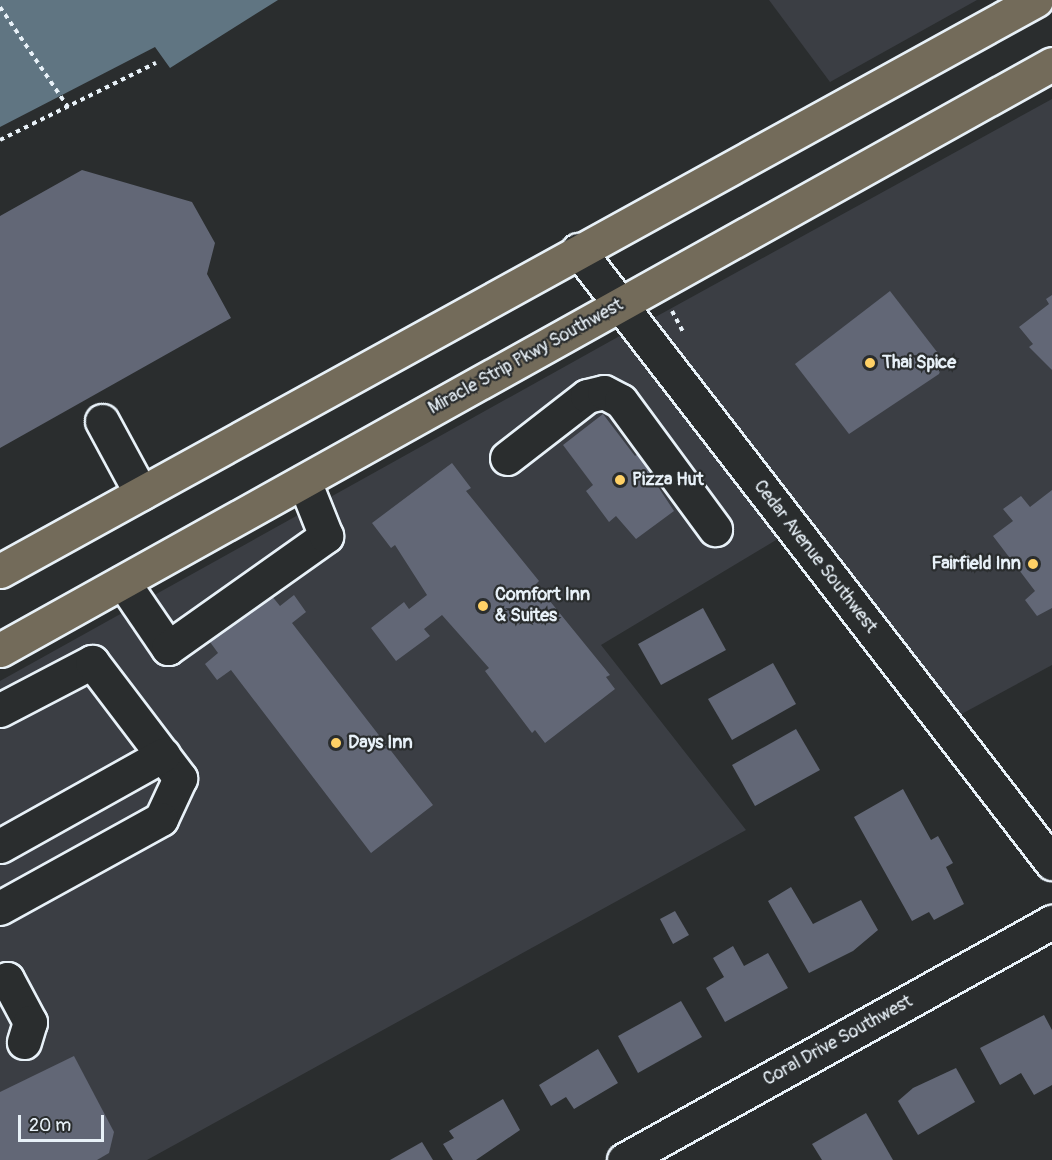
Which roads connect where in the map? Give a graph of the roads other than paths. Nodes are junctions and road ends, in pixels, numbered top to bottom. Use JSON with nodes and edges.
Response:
{"nodes":[{"id":1,"x":1036,"y":0,"type":"edge"},
{"id":2,"x":1052,"y":64,"type":"edge"},
{"id":3,"x":578,"y":250,"type":"junction"},
{"id":4,"x":620,"y":305,"type":"junction"},
{"id":5,"x":102,"y":421,"type":"dead end"},
{"id":6,"x":507,"y":458,"type":"dead end"},
{"id":7,"x":303,"y":481,"type":"junction"},
{"id":8,"x":141,"y":493,"type":"junction"},
{"id":9,"x":715,"y":529,"type":"dead end"},
{"id":10,"x":0,"y":572,"type":"edge"},
{"id":11,"x":123,"y":582,"type":"junction"},
{"id":12,"x":0,"y":650,"type":"edge"},
{"id":13,"x":0,"y":710,"type":"edge"},
{"id":14,"x":163,"y":755,"type":"junction"},
{"id":15,"x":0,"y":846,"type":"edge"},
{"id":16,"x":1052,"y":863,"type":"edge"},
{"id":17,"x":0,"y":908,"type":"edge"},
{"id":18,"x":1052,"y":922,"type":"edge"},
{"id":19,"x":0,"y":982,"type":"edge"},
{"id":20,"x":24,"y":1042,"type":"dead end"},
{"id":21,"x":624,"y":1160,"type":"edge"}],
"edges":[{"from":1,"to":3,"type":"highway"},
{"from":2,"to":4,"type":"highway","name":"Miracle Strip Pkwy Southwest"},
{"from":3,"to":4,"type":"street","name":"Cedar Avenue Southwest"},
{"from":3,"to":8,"type":"highway"},
{"from":4,"to":7,"type":"highway","name":"Miracle Strip Pkwy Southwest"},
{"from":4,"to":16,"type":"street","name":"Cedar Avenue Southwest"},
{"from":5,"to":8,"type":"street"},
{"from":6,"to":9,"type":"street"},
{"from":7,"to":11,"type":"highway","name":"Miracle Strip Pkwy Southwest"},
{"from":7,"to":11,"type":"street"},
{"from":8,"to":10,"type":"highway"},
{"from":11,"to":12,"type":"highway","name":"Miracle Strip Pkwy Southwest"},
{"from":13,"to":14,"type":"street"},
{"from":14,"to":15,"type":"street"},
{"from":14,"to":17,"type":"street"},
{"from":18,"to":21,"type":"street","name":"Coral Drive Southwest"},
{"from":19,"to":20,"type":"street"}]}
